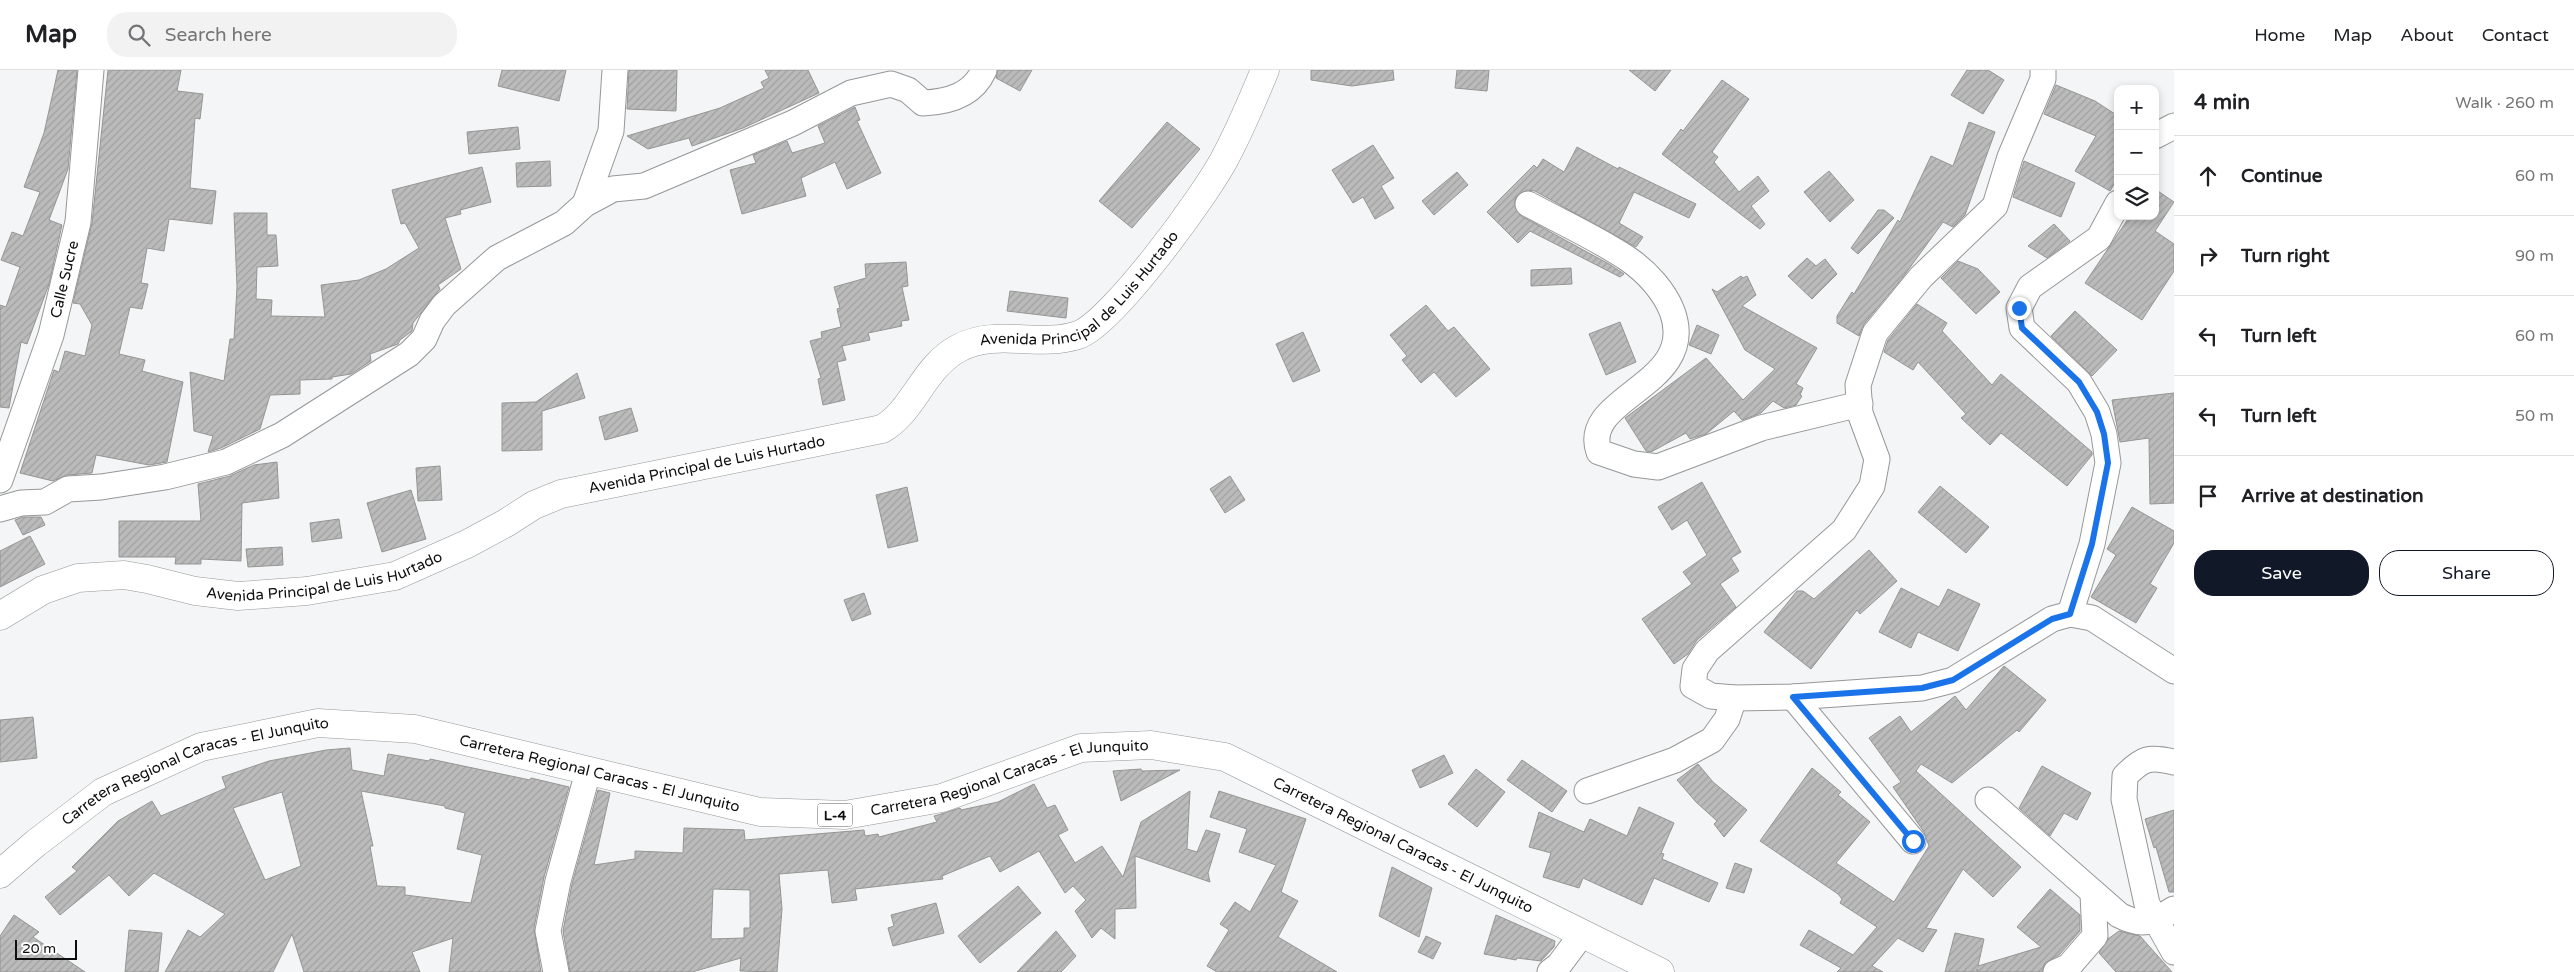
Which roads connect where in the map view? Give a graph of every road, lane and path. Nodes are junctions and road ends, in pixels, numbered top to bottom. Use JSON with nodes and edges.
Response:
{"nodes":[{"id":1,"x":91,"y":70,"type":"edge"},
{"id":2,"x":615,"y":70,"type":"edge"},
{"id":3,"x":984,"y":70,"type":"edge"},
{"id":4,"x":1265,"y":70,"type":"edge"},
{"id":5,"x":2043,"y":70,"type":"edge"},
{"id":6,"x":2174,"y":126,"type":"edge"},
{"id":7,"x":2159,"y":134,"type":"edge"},
{"id":8,"x":585,"y":204,"type":"junction"},
{"id":9,"x":1528,"y":204,"type":"dead end"},
{"id":10,"x":2114,"y":210,"type":"edge"},
{"id":11,"x":1860,"y":404,"type":"junction"},
{"id":12,"x":0,"y":480,"type":"edge"},
{"id":13,"x":0,"y":509,"type":"edge"},
{"id":14,"x":2070,"y":614,"type":"junction"},
{"id":15,"x":0,"y":616,"type":"edge"},
{"id":16,"x":2174,"y":671,"type":"edge"},
{"id":17,"x":1793,"y":697,"type":"junction"},
{"id":18,"x":1734,"y":698,"type":"junction"},
{"id":19,"x":2174,"y":762,"type":"edge"},
{"id":20,"x":588,"y":772,"type":"junction"},
{"id":21,"x":1587,"y":791,"type":"dead end"},
{"id":22,"x":1988,"y":800,"type":"dead end"},
{"id":23,"x":1913,"y":841,"type":"dead end"},
{"id":24,"x":0,"y":874,"type":"edge"},
{"id":25,"x":2093,"y":894,"type":"junction"},
{"id":26,"x":2165,"y":915,"type":"edge"},
{"id":27,"x":1582,"y":934,"type":"junction"},
{"id":28,"x":2174,"y":952,"type":"edge"},
{"id":29,"x":556,"y":972,"type":"edge"},
{"id":30,"x":1550,"y":972,"type":"edge"},
{"id":31,"x":1660,"y":972,"type":"edge"},
{"id":32,"x":2056,"y":972,"type":"edge"}],
"edges":[{"from":1,"to":12,"type":"street","name":"Calle Sucre"},
{"from":2,"to":8,"type":"street"},
{"from":3,"to":8,"type":"street"},
{"from":4,"to":15,"type":"main road","name":"Avenida Principal de Luis Hurtado"},
{"from":5,"to":11,"type":"street"},
{"from":6,"to":7,"type":"street"},
{"from":8,"to":13,"type":"street"},
{"from":9,"to":11,"type":"street"},
{"from":10,"to":14,"type":"street"},
{"from":11,"to":18,"type":"street"},
{"from":14,"to":16,"type":"street"},
{"from":14,"to":17,"type":"street"},
{"from":17,"to":18,"type":"street"},
{"from":17,"to":23,"type":"street"},
{"from":18,"to":21,"type":"street"},
{"from":19,"to":26,"type":"street"},
{"from":20,"to":24,"type":"main road","name":"Carretera Regional Caracas - El Junquito","number":"L-4"},
{"from":20,"to":27,"type":"main road","name":"Carretera Regional Caracas - El Junquito","number":"L-4"},
{"from":20,"to":29,"type":"street"},
{"from":22,"to":25,"type":"street"},
{"from":25,"to":26,"type":"street"},
{"from":25,"to":32,"type":"street"},
{"from":26,"to":28,"type":"street"},
{"from":27,"to":30,"type":"street"},
{"from":27,"to":31,"type":"main road","name":"Carretera Regional Caracas - El Junquito","number":"L-4"}]}
